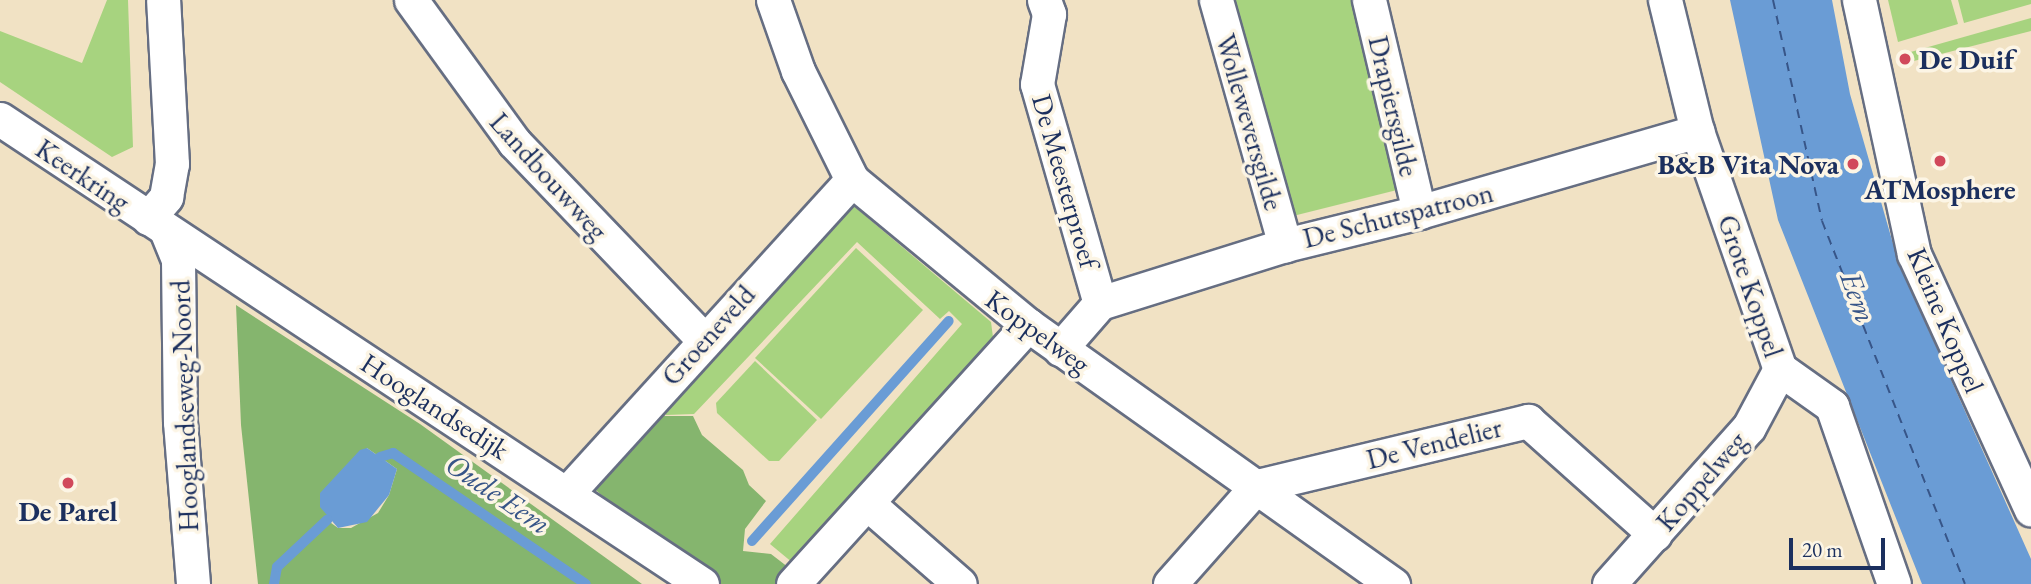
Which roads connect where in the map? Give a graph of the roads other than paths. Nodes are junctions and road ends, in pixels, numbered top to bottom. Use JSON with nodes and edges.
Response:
{"nodes":[{"id":1,"x":163,"y":0,"type":"edge"},
{"id":2,"x":411,"y":0,"type":"edge"},
{"id":3,"x":773,"y":0,"type":"edge"},
{"id":4,"x":1044,"y":0,"type":"edge"},
{"id":5,"x":1216,"y":0,"type":"edge"},
{"id":6,"x":1369,"y":0,"type":"edge"},
{"id":7,"x":1665,"y":0,"type":"edge"},
{"id":8,"x":1859,"y":0,"type":"edge"},
{"id":9,"x":0,"y":119,"type":"edge"},
{"id":10,"x":1697,"y":131,"type":"junction"},
{"id":11,"x":852,"y":180,"type":"junction"},
{"id":12,"x":1419,"y":212,"type":"junction"},
{"id":13,"x":157,"y":224,"type":"junction"},
{"id":14,"x":1285,"y":244,"type":"junction"},
{"id":15,"x":1100,"y":303,"type":"junction"},
{"id":16,"x":1028,"y":325,"type":"junction"},
{"id":17,"x":703,"y":339,"type":"junction"},
{"id":18,"x":1060,"y":349,"type":"junction"},
{"id":19,"x":1780,"y":369,"type":"junction"},
{"id":20,"x":1257,"y":486,"type":"junction"},
{"id":21,"x":568,"y":492,"type":"junction"},
{"id":22,"x":867,"y":503,"type":"junction"},
{"id":23,"x":2031,"y":509,"type":"edge"},
{"id":24,"x":1655,"y":534,"type":"junction"},
{"id":25,"x":193,"y":584,"type":"edge"},
{"id":26,"x":702,"y":584,"type":"edge"},
{"id":27,"x":793,"y":584,"type":"edge"},
{"id":28,"x":960,"y":584,"type":"edge"},
{"id":29,"x":1170,"y":584,"type":"edge"},
{"id":30,"x":1393,"y":584,"type":"edge"},
{"id":31,"x":1609,"y":584,"type":"edge"},
{"id":32,"x":1894,"y":584,"type":"edge"}],
"edges":[{"from":1,"to":13,"type":"street"},
{"from":2,"to":17,"type":"street","name":"Landbouwweg"},
{"from":3,"to":11,"type":"street","name":"Koppelweg"},
{"from":4,"to":15,"type":"street","name":"De Meesterproef"},
{"from":5,"to":14,"type":"street","name":"Wolleweversgilde"},
{"from":6,"to":12,"type":"street","name":"Drapiersgilde"},
{"from":7,"to":10,"type":"street","name":"Grote Koppel"},
{"from":8,"to":23,"type":"street","name":"Kleine Koppel"},
{"from":9,"to":13,"type":"street","name":"Keerkring"},
{"from":10,"to":12,"type":"street","name":"De Schutspatroon"},
{"from":10,"to":19,"type":"street","name":"Grote Koppel"},
{"from":11,"to":16,"type":"street","name":"Koppelweg"},
{"from":11,"to":17,"type":"street","name":"Groeneveld"},
{"from":12,"to":14,"type":"street","name":"De Schutspatroon"},
{"from":13,"to":21,"type":"street","name":"Hooglandsedijk"},
{"from":13,"to":25,"type":"street","name":"Hooglandseweg-Noord"},
{"from":14,"to":15,"type":"street","name":"De Schutspatroon"},
{"from":15,"to":18,"type":"street","name":"De Meesterproef"},
{"from":16,"to":18,"type":"street","name":"Koppelweg"},
{"from":16,"to":22,"type":"street"},
{"from":17,"to":21,"type":"street","name":"Groeneveld"},
{"from":18,"to":20,"type":"street","name":"Koppelweg"},
{"from":19,"to":24,"type":"street","name":"Koppelweg"},
{"from":19,"to":32,"type":"street","name":"Grote Koppel"},
{"from":20,"to":24,"type":"street","name":"De Vendelier"},
{"from":20,"to":29,"type":"street"},
{"from":20,"to":30,"type":"street","name":"Koppelweg"},
{"from":21,"to":26,"type":"street","name":"Hooglandsedijk"},
{"from":22,"to":27,"type":"street"},
{"from":22,"to":28,"type":"street"},
{"from":24,"to":31,"type":"street","name":"Koppelweg"}]}
